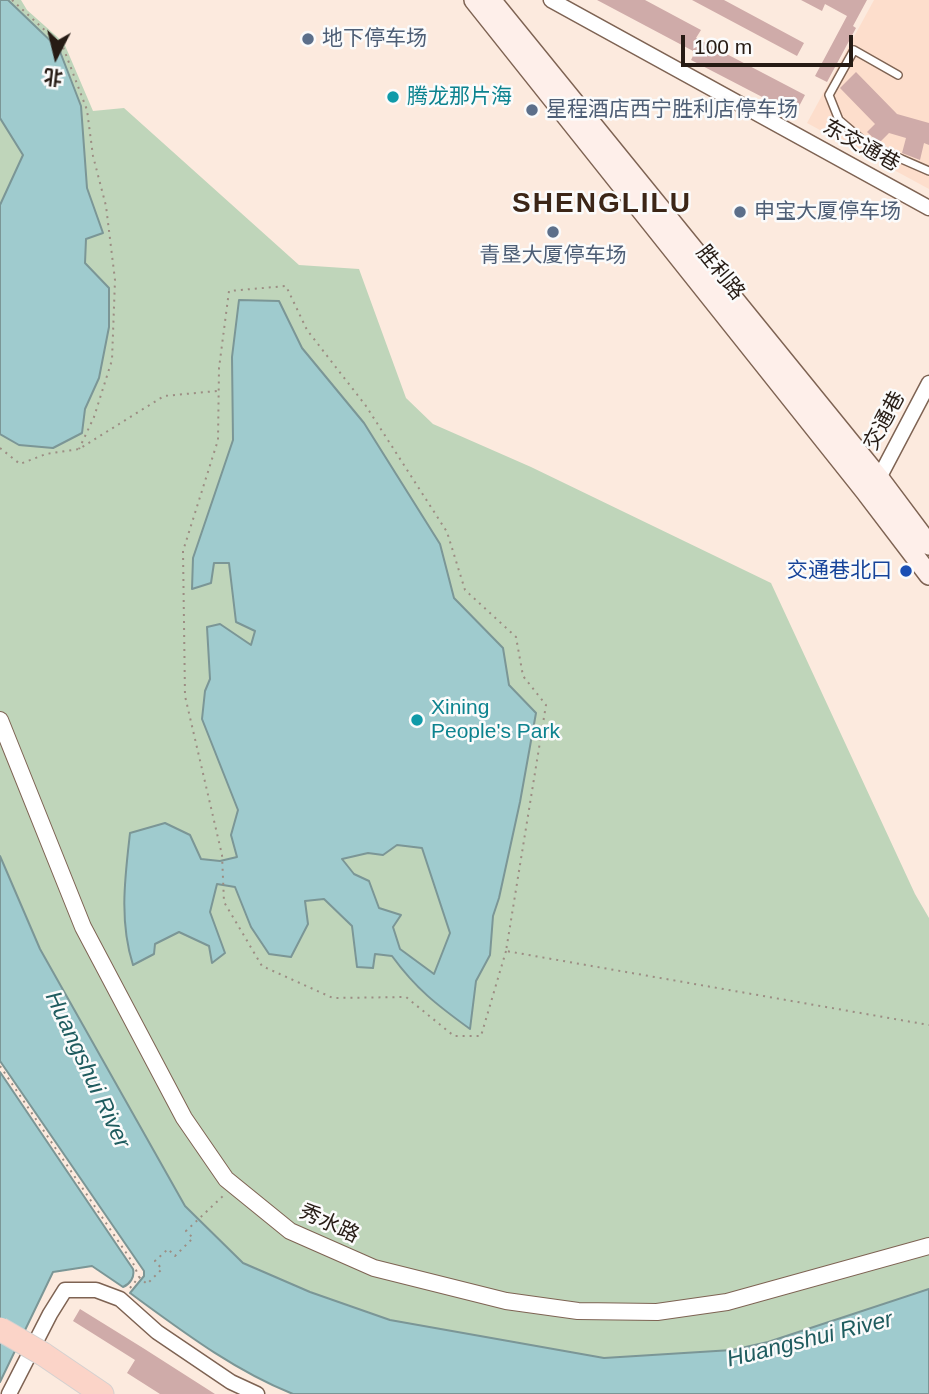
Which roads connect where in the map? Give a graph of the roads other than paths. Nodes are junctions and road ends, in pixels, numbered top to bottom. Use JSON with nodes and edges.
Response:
{"nodes":[{"id":1,"x":474,"y":0,"type":"edge"},
{"id":2,"x":491,"y":0,"type":"edge"},
{"id":3,"x":551,"y":0,"type":"edge"},
{"id":4,"x":898,"y":75,"type":"dead end"},
{"id":5,"x":929,"y":171,"type":"edge"},
{"id":6,"x":929,"y":208,"type":"edge"},
{"id":7,"x":929,"y":383,"type":"edge"},
{"id":8,"x":878,"y":478,"type":"junction"},
{"id":9,"x":929,"y":545,"type":"edge"},
{"id":10,"x":929,"y":575,"type":"edge"},
{"id":11,"x":0,"y":720,"type":"edge"},
{"id":12,"x":929,"y":1246,"type":"edge"},
{"id":13,"x":0,"y":1329,"type":"edge"},
{"id":14,"x":9,"y":1394,"type":"edge"},
{"id":15,"x":102,"y":1394,"type":"edge"},
{"id":16,"x":257,"y":1394,"type":"edge"}],
"edges":[{"from":1,"to":10,"type":"main road","name":"胜利路"},
{"from":2,"to":8,"type":"main road","name":"胜利路"},
{"from":3,"to":6,"type":"street","name":"东交通巷"},
{"from":4,"to":5,"type":"lane"},
{"from":7,"to":8,"type":"street","name":"交通巷"},
{"from":8,"to":9,"type":"main road","name":"胜利路"},
{"from":11,"to":12,"type":"street","name":"秀水路"},
{"from":13,"to":15,"type":"highway","bridge":true},
{"from":14,"to":16,"type":"street"}]}
